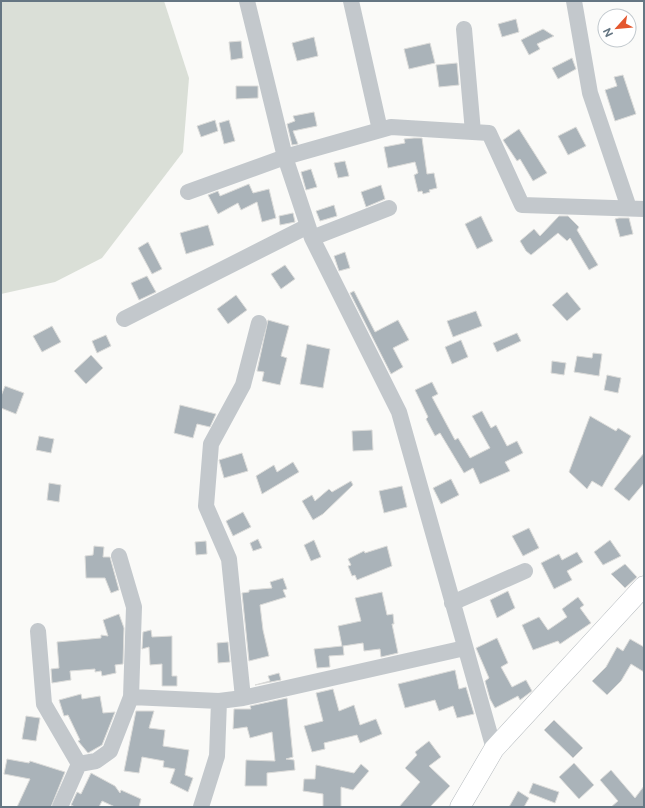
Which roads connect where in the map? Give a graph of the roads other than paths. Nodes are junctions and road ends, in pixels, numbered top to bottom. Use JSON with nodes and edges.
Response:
{"nodes":[{"id":1,"x":247,"y":1,"type":"edge"},
{"id":2,"x":351,"y":1,"type":"edge"},
{"id":3,"x":574,"y":1,"type":"edge"},
{"id":4,"x":464,"y":29,"type":"dead end"},
{"id":5,"x":380,"y":130,"type":"junction"},
{"id":6,"x":473,"y":132,"type":"junction"},
{"id":7,"x":285,"y":157,"type":"junction"},
{"id":8,"x":188,"y":192,"type":"dead end"},
{"id":9,"x":389,"y":208,"type":"dead end"},
{"id":10,"x":637,"y":208,"type":"edge"},
{"id":11,"x":310,"y":232,"type":"junction"},
{"id":12,"x":124,"y":319,"type":"dead end"},
{"id":13,"x":259,"y":323,"type":"dead end"},
{"id":14,"x":119,"y":556,"type":"dead end"},
{"id":15,"x":525,"y":571,"type":"dead end"},
{"id":16,"x":644,"y":586,"type":"edge"},
{"id":17,"x":452,"y":603,"type":"junction"},
{"id":18,"x":38,"y":631,"type":"dead end"},
{"id":19,"x":465,"y":648,"type":"junction"},
{"id":20,"x":131,"y":697,"type":"junction"},
{"id":21,"x":243,"y":698,"type":"junction"},
{"id":22,"x":219,"y":701,"type":"junction"},
{"id":23,"x":494,"y":749,"type":"junction"},
{"id":24,"x":79,"y":764,"type":"junction"},
{"id":25,"x":60,"y":807,"type":"edge"},
{"id":26,"x":200,"y":807,"type":"edge"},
{"id":27,"x":460,"y":807,"type":"edge"}],
"edges":[{"from":1,"to":7,"type":"street"},
{"from":2,"to":5,"type":"street"},
{"from":3,"to":10,"type":"street"},
{"from":4,"to":6,"type":"street"},
{"from":5,"to":6,"type":"street"},
{"from":5,"to":7,"type":"street"},
{"from":6,"to":10,"type":"street"},
{"from":7,"to":8,"type":"street"},
{"from":7,"to":11,"type":"street"},
{"from":9,"to":11,"type":"street"},
{"from":11,"to":12,"type":"street"},
{"from":11,"to":17,"type":"street"},
{"from":13,"to":21,"type":"street"},
{"from":14,"to":20,"type":"street"},
{"from":15,"to":17,"type":"street"},
{"from":16,"to":23,"type":"main road"},
{"from":17,"to":19,"type":"street"},
{"from":18,"to":24,"type":"street"},
{"from":19,"to":21,"type":"street"},
{"from":19,"to":23,"type":"street"},
{"from":20,"to":22,"type":"street"},
{"from":20,"to":24,"type":"street"},
{"from":21,"to":22,"type":"street"},
{"from":22,"to":26,"type":"street"},
{"from":23,"to":27,"type":"main road"},
{"from":24,"to":25,"type":"street"}]}
